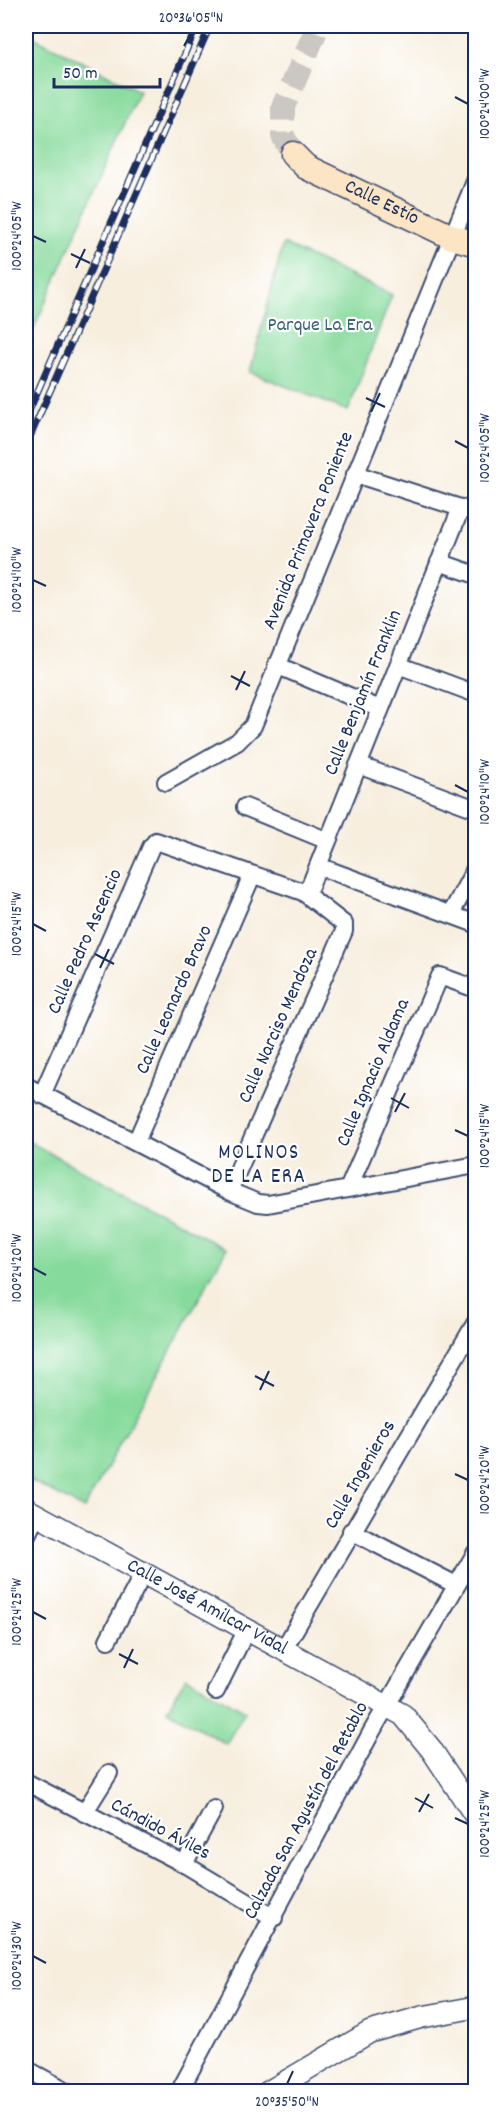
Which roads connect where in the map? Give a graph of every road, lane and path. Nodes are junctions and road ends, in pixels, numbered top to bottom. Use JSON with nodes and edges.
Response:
{"nodes":[{"id":1,"x":293,"y":153,"type":"tunnel mouth"},
{"id":2,"x":476,"y":179,"type":"edge"},
{"id":3,"x":452,"y":237,"type":"junction"},
{"id":4,"x":476,"y":244,"type":"edge"},
{"id":5,"x":355,"y":474,"type":"junction"},
{"id":6,"x":468,"y":510,"type":"edge"},
{"id":7,"x":439,"y":562,"type":"junction"},
{"id":8,"x":476,"y":575,"type":"edge"},
{"id":9,"x":276,"y":665,"type":"junction"},
{"id":10,"x":398,"y":665,"type":"junction"},
{"id":11,"x":476,"y":693,"type":"edge"},
{"id":12,"x":380,"y":710,"type":"junction"},
{"id":13,"x":358,"y":765,"type":"junction"},
{"id":14,"x":166,"y":782,"type":"dead end"},
{"id":15,"x":245,"y":807,"type":"dead end"},
{"id":16,"x":476,"y":809,"type":"edge"},
{"id":17,"x":328,"y":841,"type":"junction"},
{"id":18,"x":318,"y":866,"type":"junction"},
{"id":19,"x":476,"y":867,"type":"edge"},
{"id":20,"x":252,"y":876,"type":"junction"},
{"id":21,"x":303,"y":892,"type":"junction"},
{"id":22,"x":451,"y":914,"type":"junction"},
{"id":23,"x":476,"y":924,"type":"edge"},
{"id":24,"x":476,"y":988,"type":"edge"},
{"id":25,"x":26,"y":1086,"type":"edge"},
{"id":26,"x":42,"y":1095,"type":"junction"},
{"id":27,"x":136,"y":1142,"type":"junction"},
{"id":28,"x":474,"y":1162,"type":"edge"},
{"id":29,"x":349,"y":1187,"type":"junction"},
{"id":30,"x":229,"y":1191,"type":"junction"},
{"id":31,"x":476,"y":1322,"type":"edge"},
{"id":32,"x":31,"y":1513,"type":"edge"},
{"id":33,"x":351,"y":1531,"type":"junction"},
{"id":34,"x":26,"y":1537,"type":"edge"},
{"id":35,"x":476,"y":1552,"type":"edge"},
{"id":36,"x":143,"y":1574,"type":"junction"},
{"id":37,"x":456,"y":1585,"type":"junction"},
{"id":38,"x":246,"y":1629,"type":"junction"},
{"id":39,"x":108,"y":1640,"type":"dead end"},
{"id":40,"x":283,"y":1650,"type":"junction"},
{"id":41,"x":216,"y":1690,"type":"dead end"},
{"id":42,"x":386,"y":1706,"type":"junction"},
{"id":43,"x":109,"y":1773,"type":"dead end"},
{"id":44,"x":26,"y":1782,"type":"edge"},
{"id":45,"x":214,"y":1809,"type":"dead end"},
{"id":46,"x":84,"y":1813,"type":"junction"},
{"id":47,"x":476,"y":1817,"type":"edge"},
{"id":48,"x":476,"y":1829,"type":"edge"},
{"id":49,"x":184,"y":1864,"type":"junction"},
{"id":50,"x":274,"y":1918,"type":"junction"},
{"id":51,"x":476,"y":2007,"type":"edge"},
{"id":52,"x":26,"y":2068,"type":"edge"},
{"id":53,"x":69,"y":2091,"type":"edge"},
{"id":54,"x":180,"y":2091,"type":"edge"},
{"id":55,"x":268,"y":2091,"type":"edge"}],
"edges":[{"from":1,"to":3,"type":"main road","name":"Calle Estío"},
{"from":2,"to":3,"type":"street","name":"Avenida Primavera Poniente"},
{"from":3,"to":4,"type":"main road","name":"Calle Estío"},
{"from":3,"to":5,"type":"street","name":"Avenida Primavera Poniente"},
{"from":5,"to":6,"type":"street"},
{"from":5,"to":9,"type":"street","name":"Avenida Primavera Poniente"},
{"from":6,"to":7,"type":"street","name":"Calle Benjamín Franklin"},
{"from":7,"to":8,"type":"street"},
{"from":7,"to":10,"type":"street","name":"Calle Benjamín Franklin"},
{"from":9,"to":12,"type":"street"},
{"from":9,"to":14,"type":"street","name":"Avenida Primavera Poniente"},
{"from":10,"to":11,"type":"street"},
{"from":10,"to":12,"type":"street","name":"Calle Benjamín Franklin"},
{"from":12,"to":13,"type":"street","name":"Calle Benjamín Franklin"},
{"from":13,"to":16,"type":"street"},
{"from":13,"to":17,"type":"street","name":"Calle Benjamín Franklin"},
{"from":15,"to":17,"type":"street"},
{"from":17,"to":18,"type":"street","name":"Calle Benjamín Franklin"},
{"from":18,"to":21,"type":"street","name":"Calle Benjamín Franklin"},
{"from":18,"to":22,"type":"street"},
{"from":19,"to":22,"type":"street"},
{"from":20,"to":21,"type":"street"},
{"from":20,"to":26,"type":"street","name":"Calle Pedro Ascencio"},
{"from":20,"to":27,"type":"street","name":"Calle Leonardo Bravo"},
{"from":21,"to":30,"type":"street","name":"Calle Narciso Mendoza"},
{"from":22,"to":23,"type":"street"},
{"from":24,"to":29,"type":"street","name":"Calle Ignacio Aldama"},
{"from":25,"to":26,"type":"street"},
{"from":26,"to":27,"type":"street"},
{"from":27,"to":30,"type":"street"},
{"from":28,"to":29,"type":"street"},
{"from":29,"to":30,"type":"street"},
{"from":31,"to":33,"type":"street","name":"Calle Ingenieros"},
{"from":32,"to":34,"type":"street"},
{"from":32,"to":36,"type":"street","name":"Calle José Amilcar Vidal"},
{"from":33,"to":37,"type":"street"},
{"from":33,"to":40,"type":"street","name":"Calle Ingenieros"},
{"from":35,"to":37,"type":"street","name":"Calzada San Agustín del Retablo"},
{"from":36,"to":38,"type":"street","name":"Calle José Amilcar Vidal"},
{"from":36,"to":39,"type":"street"},
{"from":37,"to":42,"type":"street","name":"Calzada San Agustín del Retablo"},
{"from":38,"to":40,"type":"street","name":"Calle José Amilcar Vidal"},
{"from":38,"to":41,"type":"street"},
{"from":40,"to":42,"type":"street","name":"Calle José Amilcar Vidal"},
{"from":42,"to":47,"type":"street","name":"Calle José Amilcar Vidal"},
{"from":42,"to":48,"type":"street","name":"Calle José Amilcar Vidal"},
{"from":42,"to":50,"type":"street","name":"Calzada San Agustín del Retablo"},
{"from":43,"to":46,"type":"street"},
{"from":44,"to":46,"type":"street","name":"Cándido Áviles"},
{"from":45,"to":49,"type":"street"},
{"from":46,"to":49,"type":"street","name":"Cándido Áviles"},
{"from":49,"to":50,"type":"street","name":"Cándido Áviles"},
{"from":50,"to":54,"type":"street","name":"Calzada San Agustín del Retablo"},
{"from":51,"to":55,"type":"street"},
{"from":52,"to":53,"type":"street"}]}
